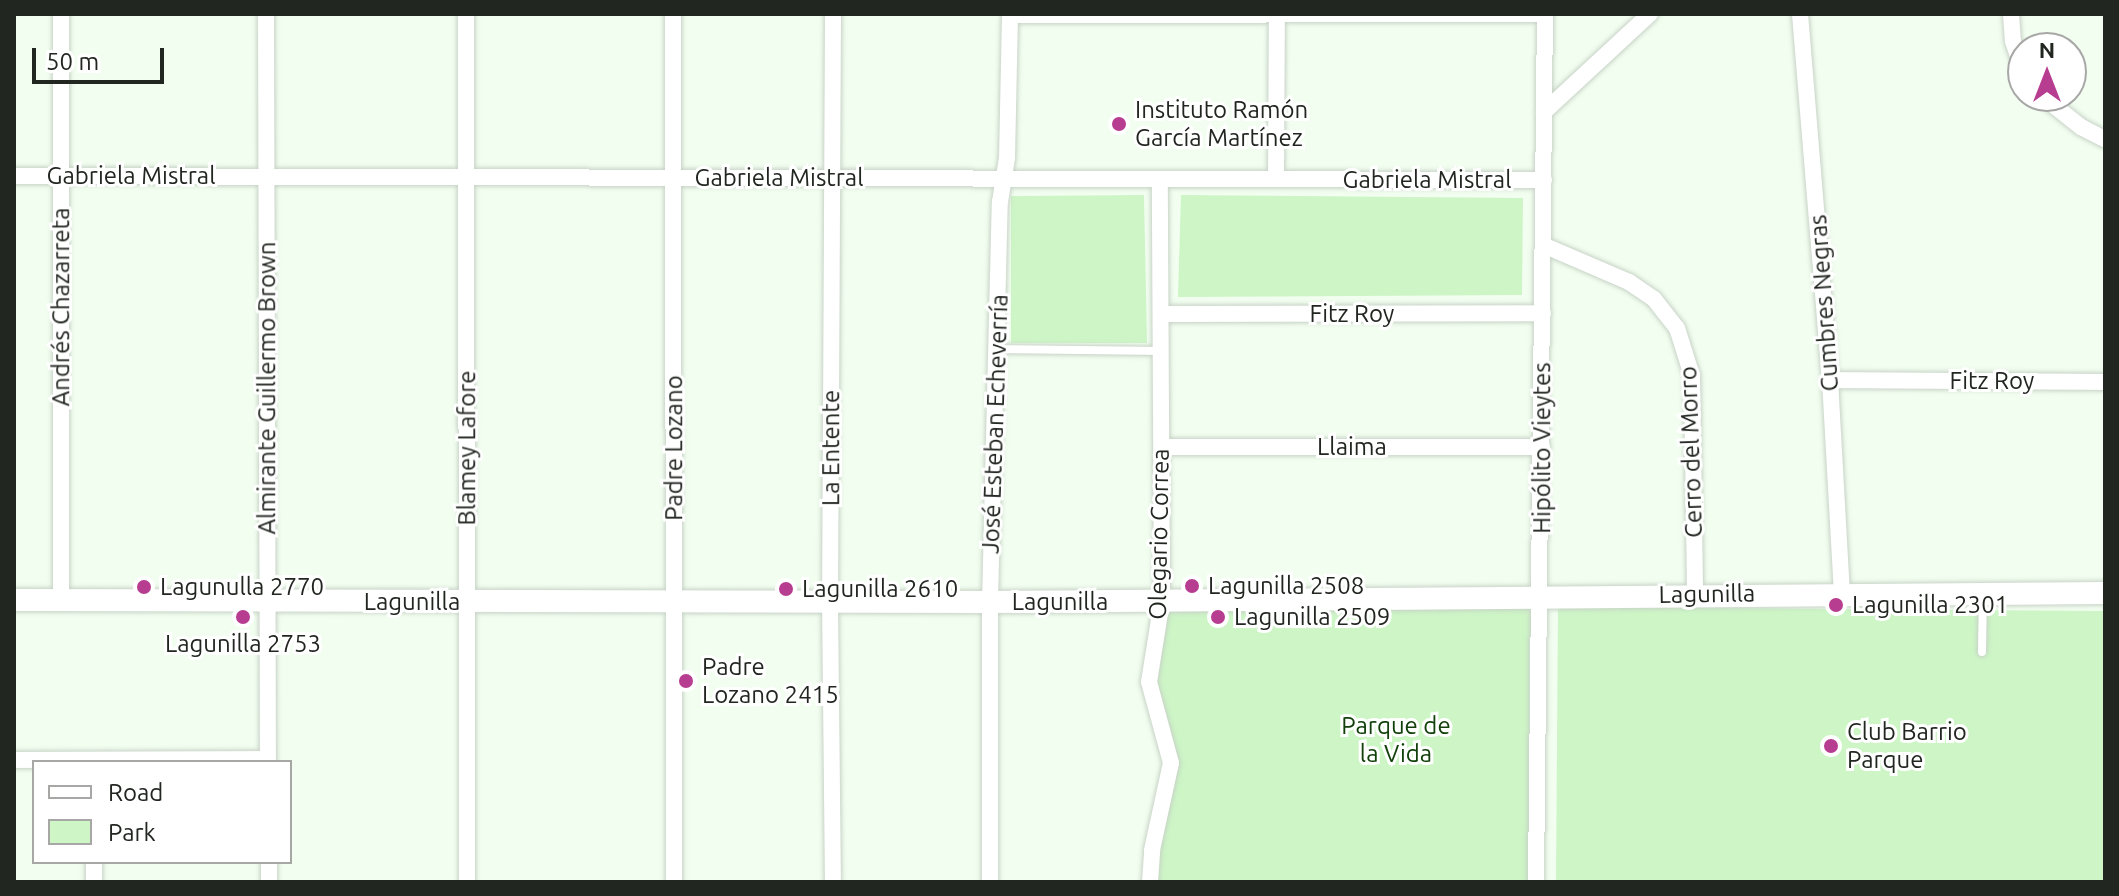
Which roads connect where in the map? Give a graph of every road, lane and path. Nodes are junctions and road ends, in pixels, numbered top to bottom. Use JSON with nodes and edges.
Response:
{"nodes":[{"id":1,"x":61,"y":14,"type":"edge"},
{"id":2,"x":266,"y":14,"type":"edge"},
{"id":3,"x":466,"y":14,"type":"edge"},
{"id":4,"x":673,"y":14,"type":"edge"},
{"id":5,"x":833,"y":14,"type":"edge"},
{"id":6,"x":1010,"y":14,"type":"edge"},
{"id":7,"x":1277,"y":14,"type":"edge"},
{"id":8,"x":1545,"y":14,"type":"edge"},
{"id":9,"x":1650,"y":14,"type":"edge"},
{"id":10,"x":1800,"y":14,"type":"edge"},
{"id":11,"x":1544,"y":112,"type":"junction"},
{"id":12,"x":2062,"y":112,"type":"edge"},
{"id":13,"x":2105,"y":139,"type":"edge"},
{"id":14,"x":14,"y":176,"type":"edge"},
{"id":15,"x":61,"y":176,"type":"junction"},
{"id":16,"x":266,"y":176,"type":"junction"},
{"id":17,"x":466,"y":177,"type":"junction"},
{"id":18,"x":673,"y":178,"type":"junction"},
{"id":19,"x":833,"y":178,"type":"junction"},
{"id":20,"x":1004,"y":179,"type":"junction"},
{"id":21,"x":1160,"y":179,"type":"junction"},
{"id":22,"x":1276,"y":179,"type":"junction"},
{"id":23,"x":1544,"y":180,"type":"junction"},
{"id":24,"x":1543,"y":245,"type":"junction"},
{"id":25,"x":1543,"y":313,"type":"junction"},
{"id":26,"x":1161,"y":314,"type":"junction"},
{"id":27,"x":997,"y":349,"type":"junction"},
{"id":28,"x":1161,"y":351,"type":"junction"},
{"id":29,"x":1830,"y":380,"type":"junction"},
{"id":30,"x":2105,"y":382,"type":"edge"},
{"id":31,"x":1162,"y":447,"type":"junction"},
{"id":32,"x":1542,"y":447,"type":"junction"},
{"id":33,"x":1983,"y":592,"type":"junction"},
{"id":34,"x":1842,"y":593,"type":"junction"},
{"id":35,"x":2105,"y":593,"type":"edge"},
{"id":36,"x":1695,"y":594,"type":"junction"},
{"id":37,"x":1541,"y":596,"type":"junction"},
{"id":38,"x":14,"y":600,"type":"edge"},
{"id":39,"x":61,"y":601,"type":"junction"},
{"id":40,"x":268,"y":601,"type":"junction"},
{"id":41,"x":830,"y":601,"type":"junction"},
{"id":42,"x":1162,"y":601,"type":"junction"},
{"id":43,"x":674,"y":602,"type":"junction"},
{"id":44,"x":990,"y":602,"type":"junction"},
{"id":45,"x":467,"y":603,"type":"junction"},
{"id":46,"x":1982,"y":652,"type":"dead end"},
{"id":47,"x":268,"y":760,"type":"edge"},
{"id":48,"x":467,"y":882,"type":"edge"},
{"id":49,"x":674,"y":882,"type":"edge"},
{"id":50,"x":833,"y":882,"type":"edge"},
{"id":51,"x":990,"y":882,"type":"edge"},
{"id":52,"x":1150,"y":882,"type":"edge"},
{"id":53,"x":1536,"y":882,"type":"edge"}],
"edges":[{"from":1,"to":15,"type":"street","name":"Andrés Chazarreta"},
{"from":2,"to":16,"type":"street","name":"Almirante Guillermo Brown"},
{"from":3,"to":17,"type":"street","name":"Blamey Lafore"},
{"from":4,"to":18,"type":"street","name":"Padre Lozano"},
{"from":5,"to":19,"type":"street","name":"La Entente"},
{"from":6,"to":7,"type":"street"},
{"from":6,"to":20,"type":"street","name":"José Esteban Echeverría"},
{"from":7,"to":8,"type":"street"},
{"from":7,"to":22,"type":"street"},
{"from":8,"to":11,"type":"street","name":"Hipólito Vieytes"},
{"from":9,"to":11,"type":"street"},
{"from":10,"to":29,"type":"street","name":"Cumbres Negras"},
{"from":11,"to":23,"type":"street","name":"Hipólito Vieytes"},
{"from":12,"to":13,"type":"street"},
{"from":14,"to":15,"type":"street","name":"Gabriela Mistral"},
{"from":15,"to":16,"type":"street","name":"Gabriela Mistral"},
{"from":15,"to":39,"type":"street","name":"Andrés Chazarreta"},
{"from":16,"to":17,"type":"street","name":"Gabriela Mistral"},
{"from":16,"to":40,"type":"street","name":"Almirante Guillermo Brown"},
{"from":17,"to":18,"type":"street","name":"Gabriela Mistral"},
{"from":17,"to":45,"type":"street","name":"Blamey Lafore"},
{"from":18,"to":19,"type":"street","name":"Gabriela Mistral"},
{"from":18,"to":43,"type":"street","name":"Padre Lozano"},
{"from":19,"to":20,"type":"street","name":"Gabriela Mistral"},
{"from":19,"to":41,"type":"street","name":"La Entente"},
{"from":20,"to":21,"type":"street","name":"Gabriela Mistral"},
{"from":20,"to":27,"type":"street","name":"José Esteban Echeverría"},
{"from":21,"to":22,"type":"street","name":"Gabriela Mistral"},
{"from":21,"to":26,"type":"street","name":"Olegario Correa"},
{"from":22,"to":23,"type":"street","name":"Gabriela Mistral"},
{"from":23,"to":24,"type":"street","name":"Hipólito Vieytes"},
{"from":24,"to":25,"type":"street","name":"Hipólito Vieytes"},
{"from":24,"to":36,"type":"street","name":"Cerro del Morro"},
{"from":25,"to":26,"type":"street","name":"Fitz Roy"},
{"from":25,"to":32,"type":"street","name":"Hipólito Vieytes"},
{"from":26,"to":28,"type":"street","name":"Olegario Correa"},
{"from":27,"to":28,"type":"lane"},
{"from":27,"to":44,"type":"street","name":"José Esteban Echeverría"},
{"from":28,"to":31,"type":"street","name":"Olegario Correa"},
{"from":29,"to":30,"type":"street","name":"Fitz Roy"},
{"from":29,"to":34,"type":"street","name":"Cumbres Negras"},
{"from":31,"to":32,"type":"street","name":"Llaima"},
{"from":31,"to":42,"type":"street","name":"Olegario Correa"},
{"from":32,"to":37,"type":"street","name":"Hipólito Vieytes"},
{"from":33,"to":34,"type":"main road","name":"Lagunilla"},
{"from":33,"to":35,"type":"main road","name":"Lagunilla"},
{"from":33,"to":46,"type":"lane"},
{"from":34,"to":36,"type":"main road","name":"Lagunilla"},
{"from":36,"to":37,"type":"main road","name":"Lagunilla"},
{"from":37,"to":42,"type":"main road","name":"Lagunilla"},
{"from":37,"to":53,"type":"street","name":"Hipólito Vieytes"},
{"from":38,"to":39,"type":"main road","name":"Lagunilla"},
{"from":39,"to":40,"type":"main road","name":"Lagunilla"},
{"from":40,"to":45,"type":"main road","name":"Lagunilla"},
{"from":40,"to":47,"type":"street","name":"Almirante Guillermo Brown"},
{"from":41,"to":43,"type":"main road","name":"Lagunilla"},
{"from":41,"to":44,"type":"main road","name":"Lagunilla"},
{"from":41,"to":50,"type":"street","name":"La Entente"},
{"from":42,"to":44,"type":"main road","name":"Lagunilla"},
{"from":42,"to":52,"type":"street","name":"Olegario Correa"},
{"from":43,"to":45,"type":"main road","name":"Lagunilla"},
{"from":43,"to":49,"type":"street","name":"Padre Lozano"},
{"from":44,"to":51,"type":"street","name":"José Esteban Echeverría"},
{"from":45,"to":48,"type":"street","name":"Blamey Lafore"}]}
